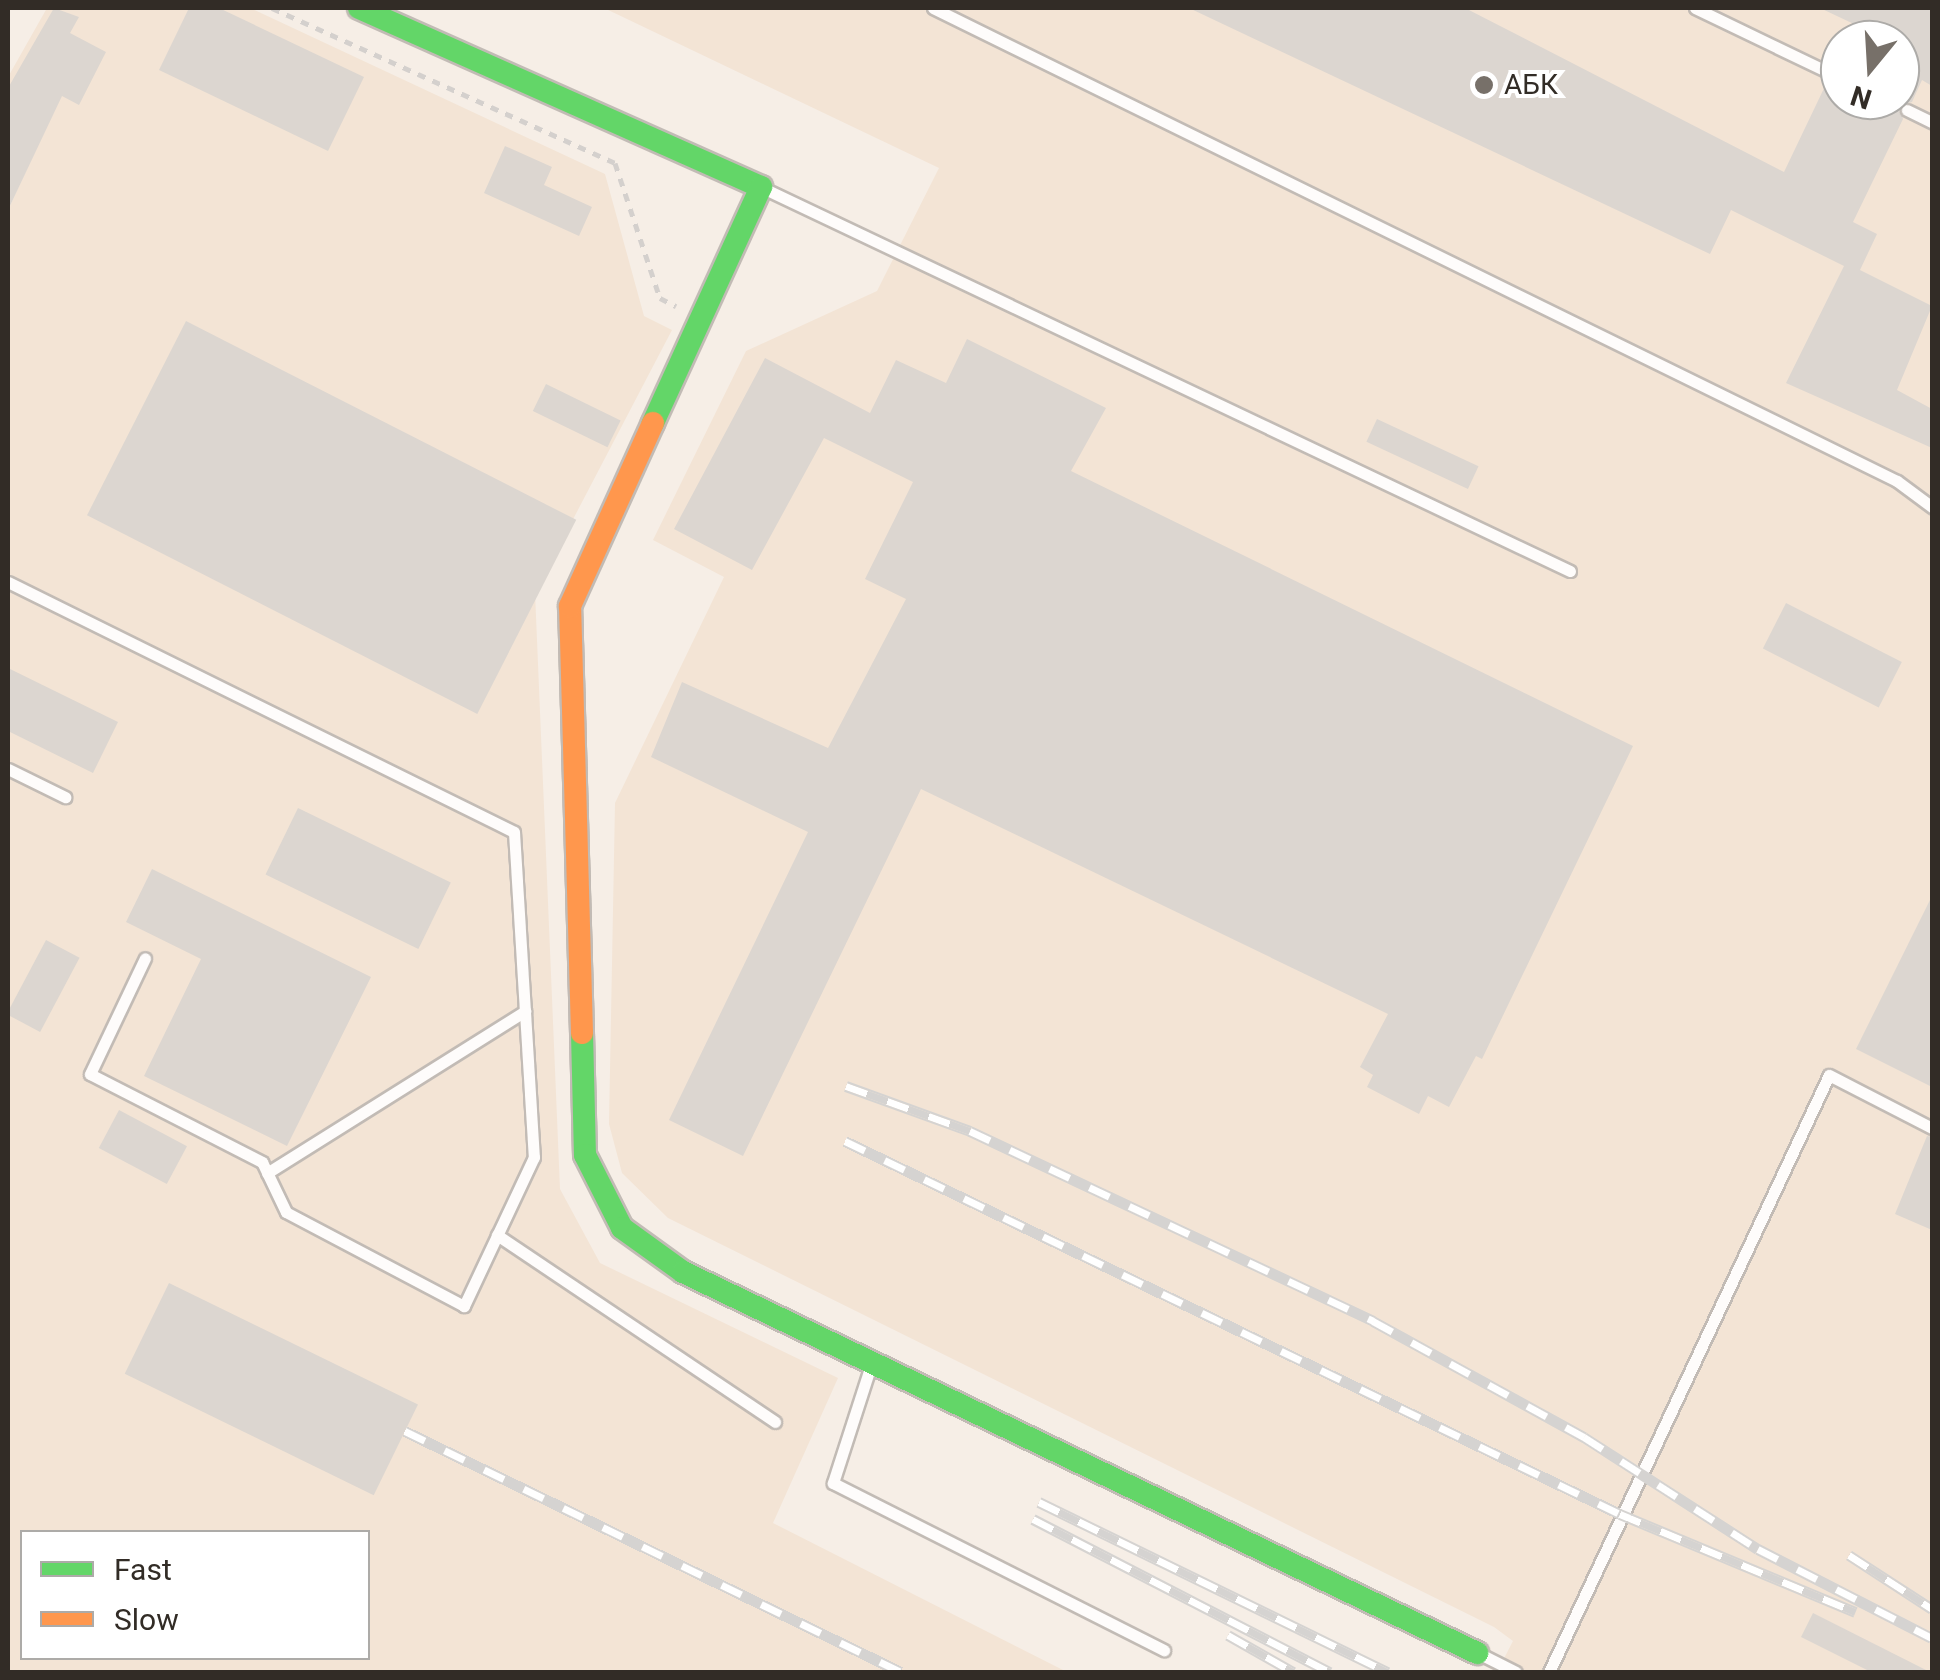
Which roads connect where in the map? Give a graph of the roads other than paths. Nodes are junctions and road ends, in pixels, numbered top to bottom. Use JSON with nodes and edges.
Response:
{"nodes":[{"id":1,"x":359,"y":8,"type":"edge"},
{"id":2,"x":933,"y":8,"type":"edge"},
{"id":3,"x":1695,"y":8,"type":"edge"},
{"id":4,"x":1820,"y":68,"type":"edge"},
{"id":5,"x":761,"y":187,"type":"junction"},
{"id":6,"x":1932,"y":507,"type":"edge"},
{"id":7,"x":1570,"y":571,"type":"dead end"},
{"id":8,"x":8,"y":582,"type":"edge"},
{"id":9,"x":8,"y":769,"type":"edge"},
{"id":10,"x":64,"y":797,"type":"dead end"},
{"id":11,"x":145,"y":958,"type":"dead end"},
{"id":12,"x":525,"y":1011,"type":"junction"},
{"id":13,"x":1932,"y":1128,"type":"edge"},
{"id":14,"x":267,"y":1173,"type":"junction"},
{"id":15,"x":497,"y":1235,"type":"junction"},
{"id":16,"x":872,"y":1360,"type":"junction"},
{"id":17,"x":775,"y":1422,"type":"dead end"},
{"id":18,"x":1164,"y":1650,"type":"dead end"},
{"id":19,"x":1476,"y":1652,"type":"joint"},
{"id":20,"x":1516,"y":1672,"type":"edge"},
{"id":21,"x":1549,"y":1672,"type":"edge"}],
"edges":[{"from":1,"to":5,"type":"street"},
{"from":2,"to":6,"type":"lane"},
{"from":3,"to":4,"type":"lane"},
{"from":5,"to":7,"type":"lane"},
{"from":5,"to":16,"type":"street"},
{"from":8,"to":12,"type":"lane"},
{"from":9,"to":10,"type":"lane"},
{"from":11,"to":14,"type":"lane"},
{"from":12,"to":14,"type":"lane"},
{"from":12,"to":15,"type":"lane"},
{"from":13,"to":21,"type":"lane"},
{"from":14,"to":15,"type":"lane"},
{"from":15,"to":17,"type":"lane"},
{"from":16,"to":18,"type":"lane"},
{"from":16,"to":19,"type":"street"},
{"from":19,"to":20,"type":"lane"}]}
